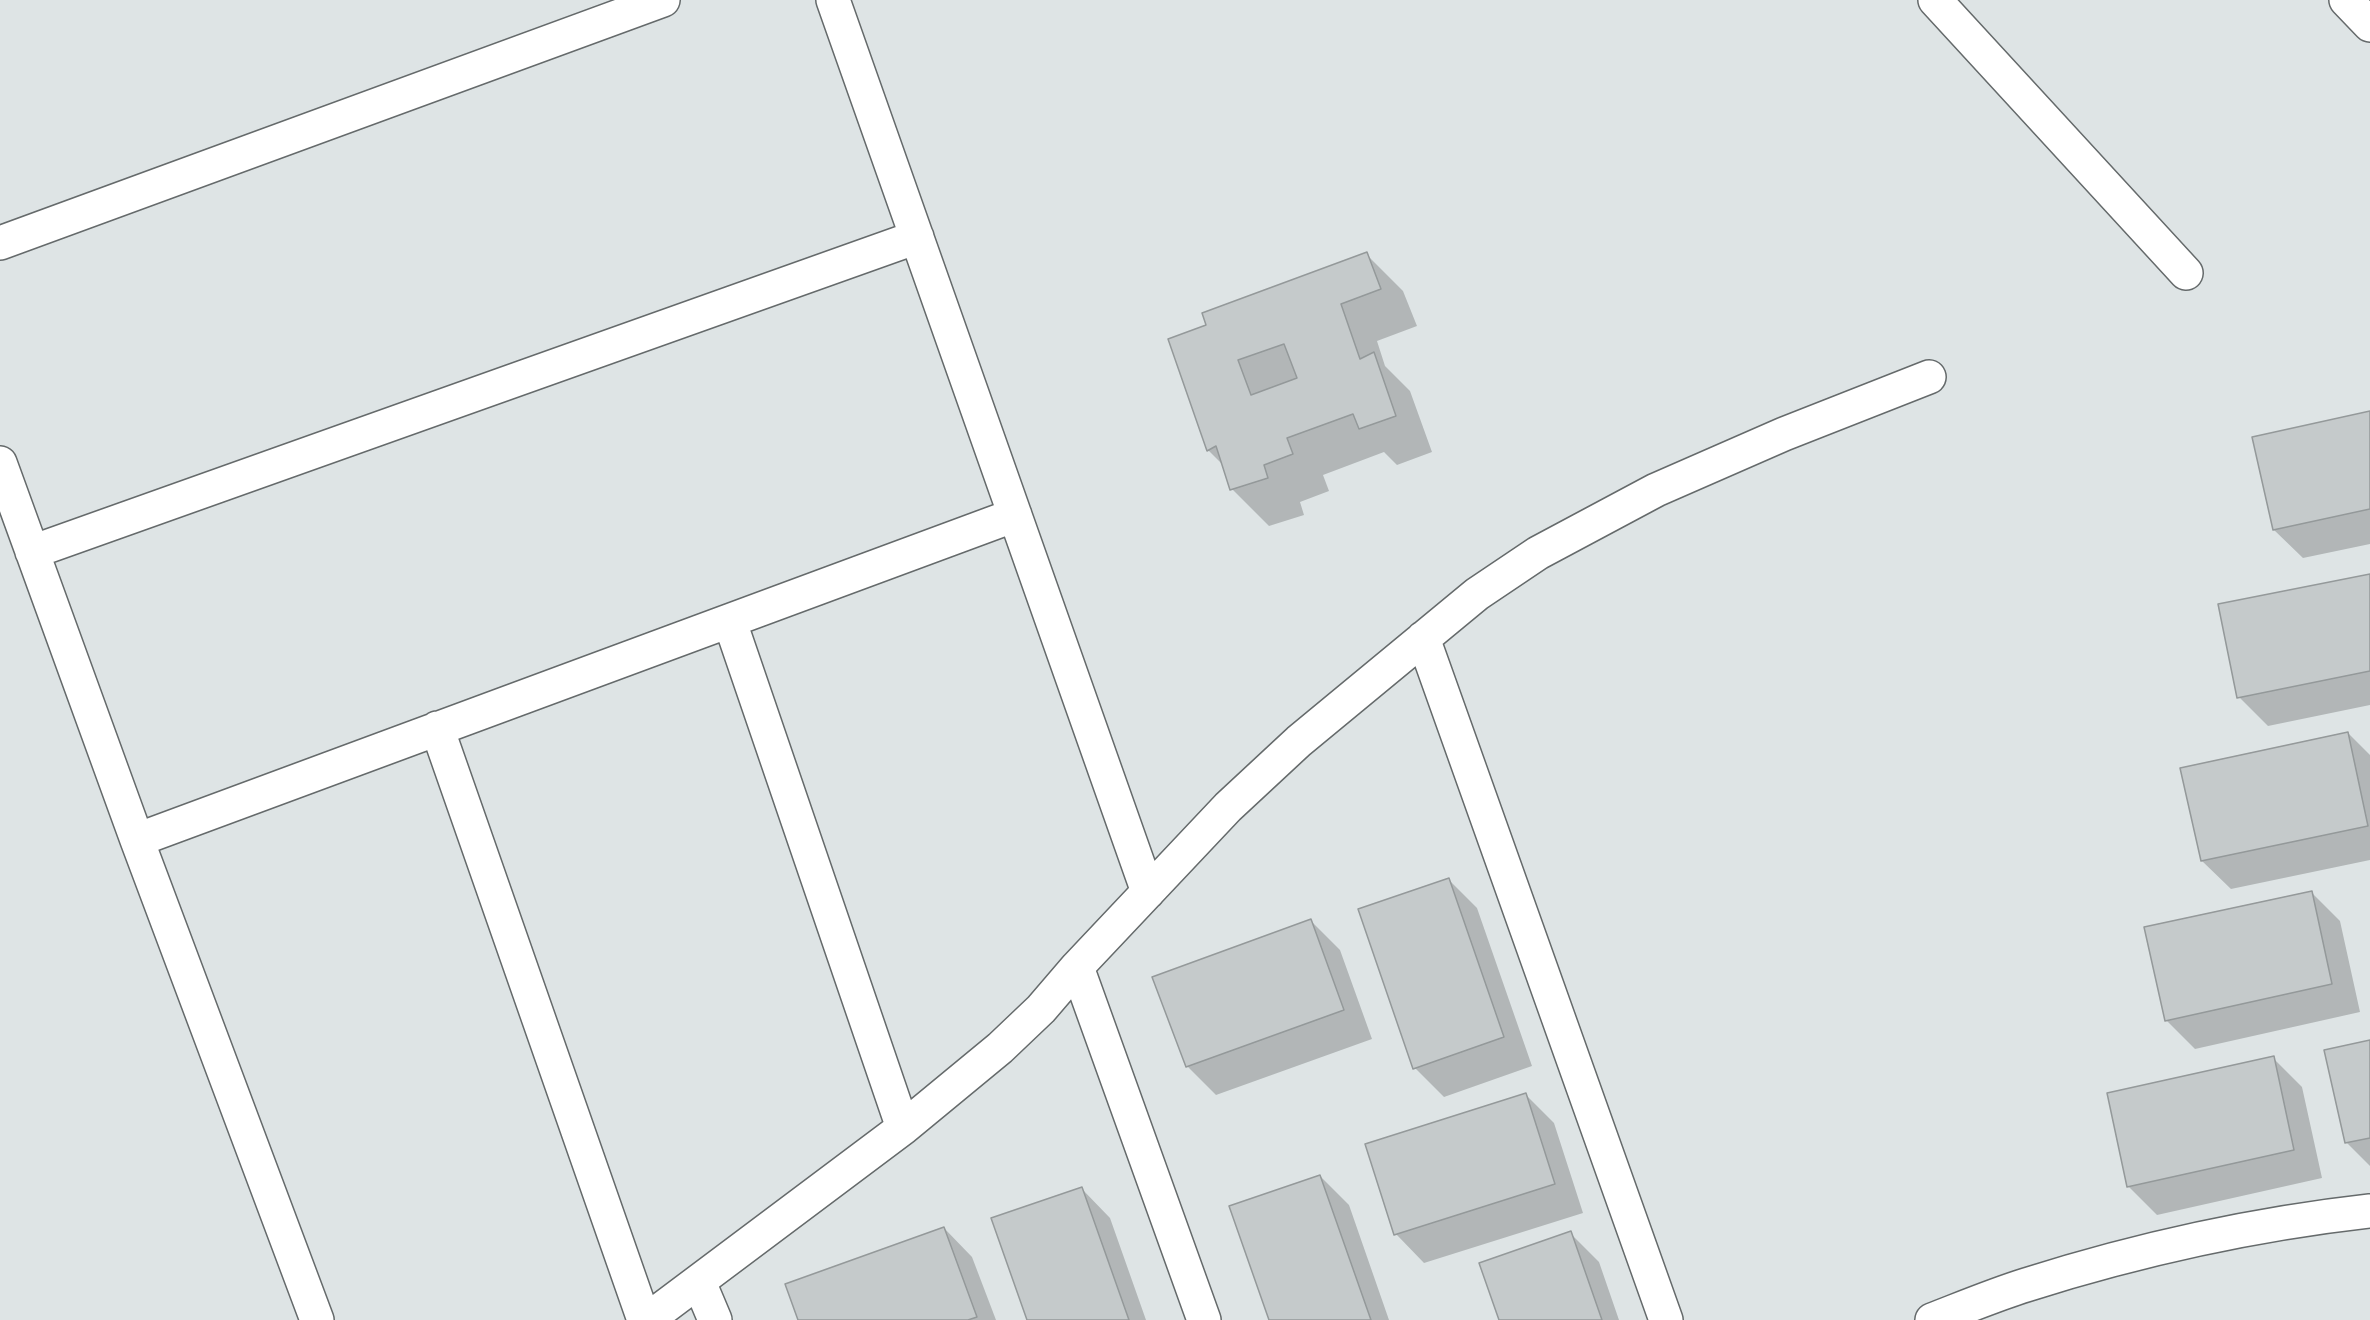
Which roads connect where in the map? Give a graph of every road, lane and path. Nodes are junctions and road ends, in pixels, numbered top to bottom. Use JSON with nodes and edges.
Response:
{"nodes":[{"id":1,"x":663,"y":0,"type":"edge"},
{"id":2,"x":833,"y":0,"type":"edge"},
{"id":3,"x":1935,"y":0,"type":"edge"},
{"id":4,"x":2346,"y":0,"type":"edge"},
{"id":5,"x":2370,"y":25,"type":"edge"},
{"id":6,"x":917,"y":237,"type":"junction"},
{"id":7,"x":0,"y":243,"type":"edge"},
{"id":8,"x":2186,"y":273,"type":"dead end"},
{"id":9,"x":1929,"y":377,"type":"dead end"},
{"id":10,"x":0,"y":463,"type":"edge"},
{"id":11,"x":1015,"y":515,"type":"junction"},
{"id":12,"x":32,"y":552,"type":"junction"},
{"id":13,"x":730,"y":622,"type":"junction"},
{"id":14,"x":1422,"y":638,"type":"junction"},
{"id":15,"x":437,"y":728,"type":"junction"},
{"id":16,"x":137,"y":840,"type":"junction"},
{"id":17,"x":1148,"y":892,"type":"junction"},
{"id":18,"x":1077,"y":967,"type":"junction"},
{"id":19,"x":903,"y":1128,"type":"junction"},
{"id":20,"x":2370,"y":1211,"type":"edge"},
{"id":21,"x":699,"y":1282,"type":"junction"},
{"id":22,"x":317,"y":1320,"type":"edge"},
{"id":23,"x":645,"y":1320,"type":"edge"},
{"id":24,"x":715,"y":1320,"type":"edge"},
{"id":25,"x":1204,"y":1320,"type":"edge"},
{"id":26,"x":1666,"y":1320,"type":"edge"},
{"id":27,"x":1932,"y":1320,"type":"edge"}],
"edges":[{"from":1,"to":7,"type":"street"},
{"from":2,"to":6,"type":"street"},
{"from":3,"to":8,"type":"street"},
{"from":4,"to":5,"type":"street"},
{"from":6,"to":11,"type":"street"},
{"from":6,"to":12,"type":"street"},
{"from":9,"to":14,"type":"street"},
{"from":10,"to":12,"type":"street"},
{"from":11,"to":13,"type":"street"},
{"from":11,"to":17,"type":"street"},
{"from":12,"to":16,"type":"street"},
{"from":13,"to":15,"type":"street"},
{"from":13,"to":19,"type":"street"},
{"from":14,"to":17,"type":"street"},
{"from":14,"to":26,"type":"street"},
{"from":15,"to":16,"type":"street"},
{"from":15,"to":23,"type":"street"},
{"from":16,"to":22,"type":"street"},
{"from":17,"to":18,"type":"street"},
{"from":18,"to":19,"type":"street"},
{"from":18,"to":25,"type":"street"},
{"from":19,"to":21,"type":"street"},
{"from":20,"to":27,"type":"street"},
{"from":21,"to":23,"type":"street"},
{"from":21,"to":24,"type":"street"}]}
